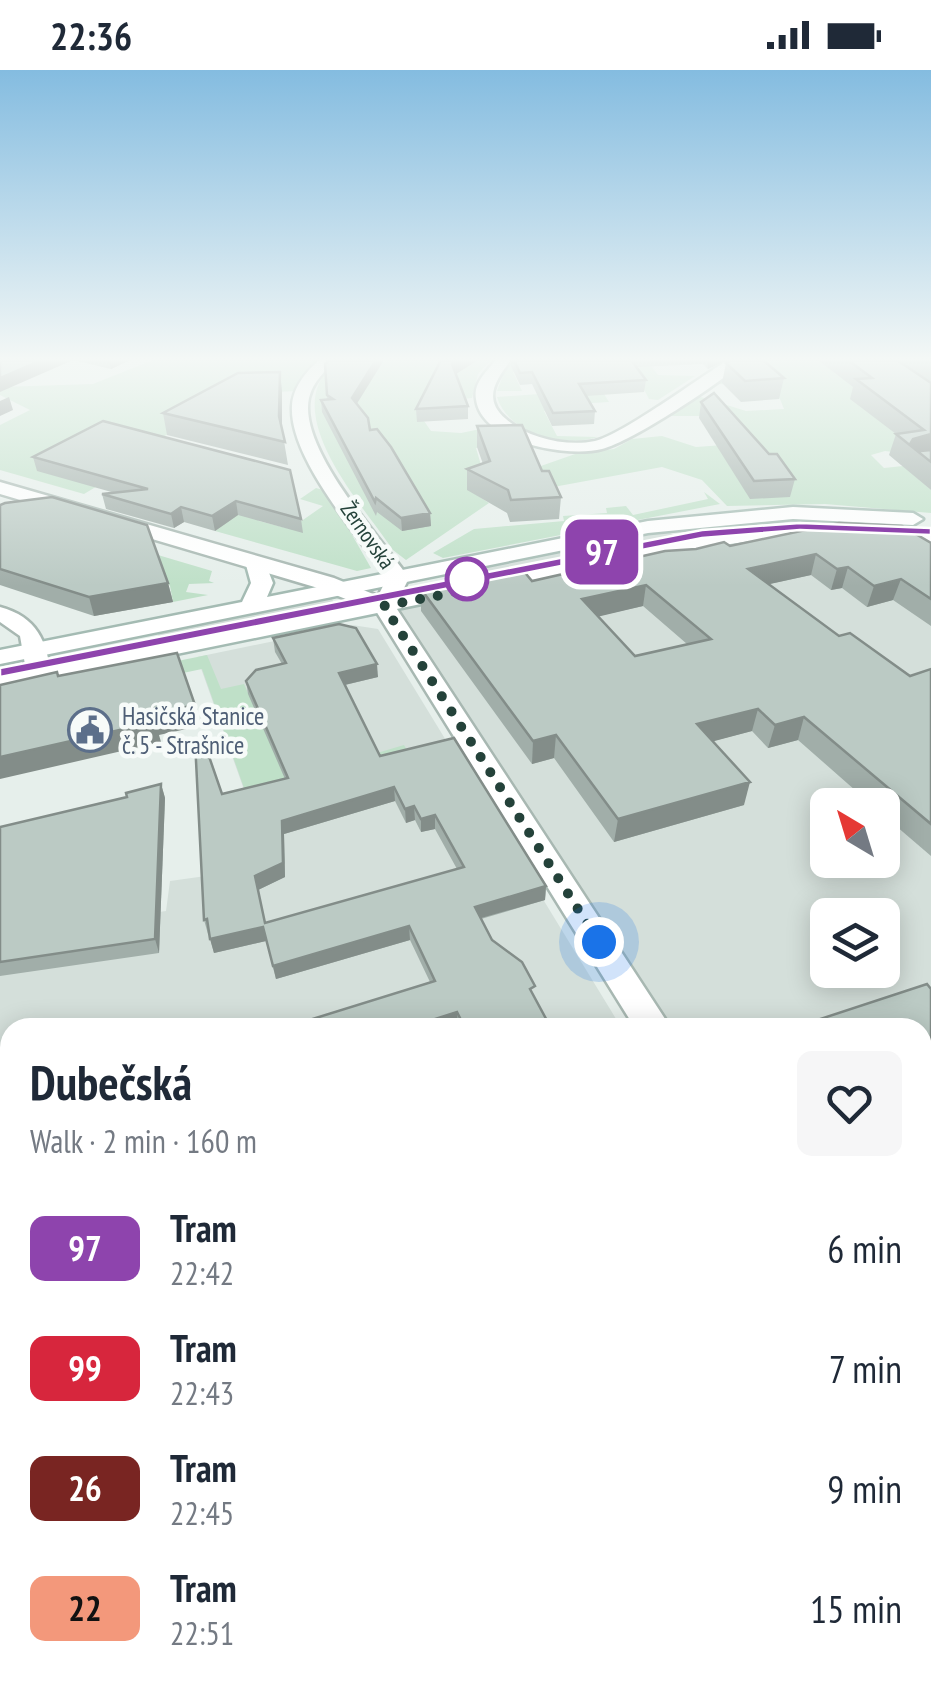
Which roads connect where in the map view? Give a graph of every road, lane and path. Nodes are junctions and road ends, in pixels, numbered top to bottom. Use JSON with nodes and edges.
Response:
{"nodes":[{"id":1,"x":306,"y":436,"type":"edge"},
{"id":2,"x":528,"y":436,"type":"edge"},
{"id":3,"x":618,"y":436,"type":"edge"},
{"id":4,"x":299,"y":476,"type":"dead end"},
{"id":5,"x":334,"y":486,"type":"junction"},
{"id":6,"x":0,"y":488,"type":"edge"},
{"id":7,"x":32,"y":498,"type":"junction"},
{"id":8,"x":0,"y":515,"type":"edge"},
{"id":9,"x":931,"y":521,"type":"edge"},
{"id":10,"x":931,"y":539,"type":"edge"},
{"id":11,"x":256,"y":565,"type":"junction"},
{"id":12,"x":398,"y":578,"type":"junction"},
{"id":13,"x":345,"y":589,"type":"junction"},
{"id":14,"x":384,"y":606,"type":"junction"},
{"id":15,"x":251,"y":607,"type":"junction"},
{"id":16,"x":0,"y":614,"type":"edge"},
{"id":17,"x":36,"y":650,"type":"junction"},
{"id":18,"x":0,"y":657,"type":"edge"},
{"id":19,"x":39,"y":676,"type":"junction"},
{"id":20,"x":0,"y":683,"type":"edge"},
{"id":21,"x":648,"y":1018,"type":"edge"}],
"edges":[{"from":1,"to":5,"type":"street","name":"Žernovská"},
{"from":2,"to":3,"type":"street"},
{"from":4,"to":5,"type":"street"},
{"from":5,"to":12,"type":"street","name":"Žernovská"},
{"from":6,"to":7,"type":"street"},
{"from":7,"to":8,"type":"street"},
{"from":7,"to":11,"type":"street"},
{"from":9,"to":12,"type":"street"},
{"from":10,"to":14,"type":"street"},
{"from":11,"to":13,"type":"street"},
{"from":11,"to":15,"type":"street"},
{"from":12,"to":13,"type":"street"},
{"from":12,"to":14,"type":"street","name":"Žernovská"},
{"from":13,"to":14,"type":"street"},
{"from":13,"to":15,"type":"street"},
{"from":14,"to":19,"type":"street"},
{"from":14,"to":21,"type":"street"},
{"from":15,"to":17,"type":"street"},
{"from":16,"to":17,"type":"street"},
{"from":17,"to":18,"type":"street"},
{"from":17,"to":19,"type":"street"},
{"from":19,"to":20,"type":"street"}]}
